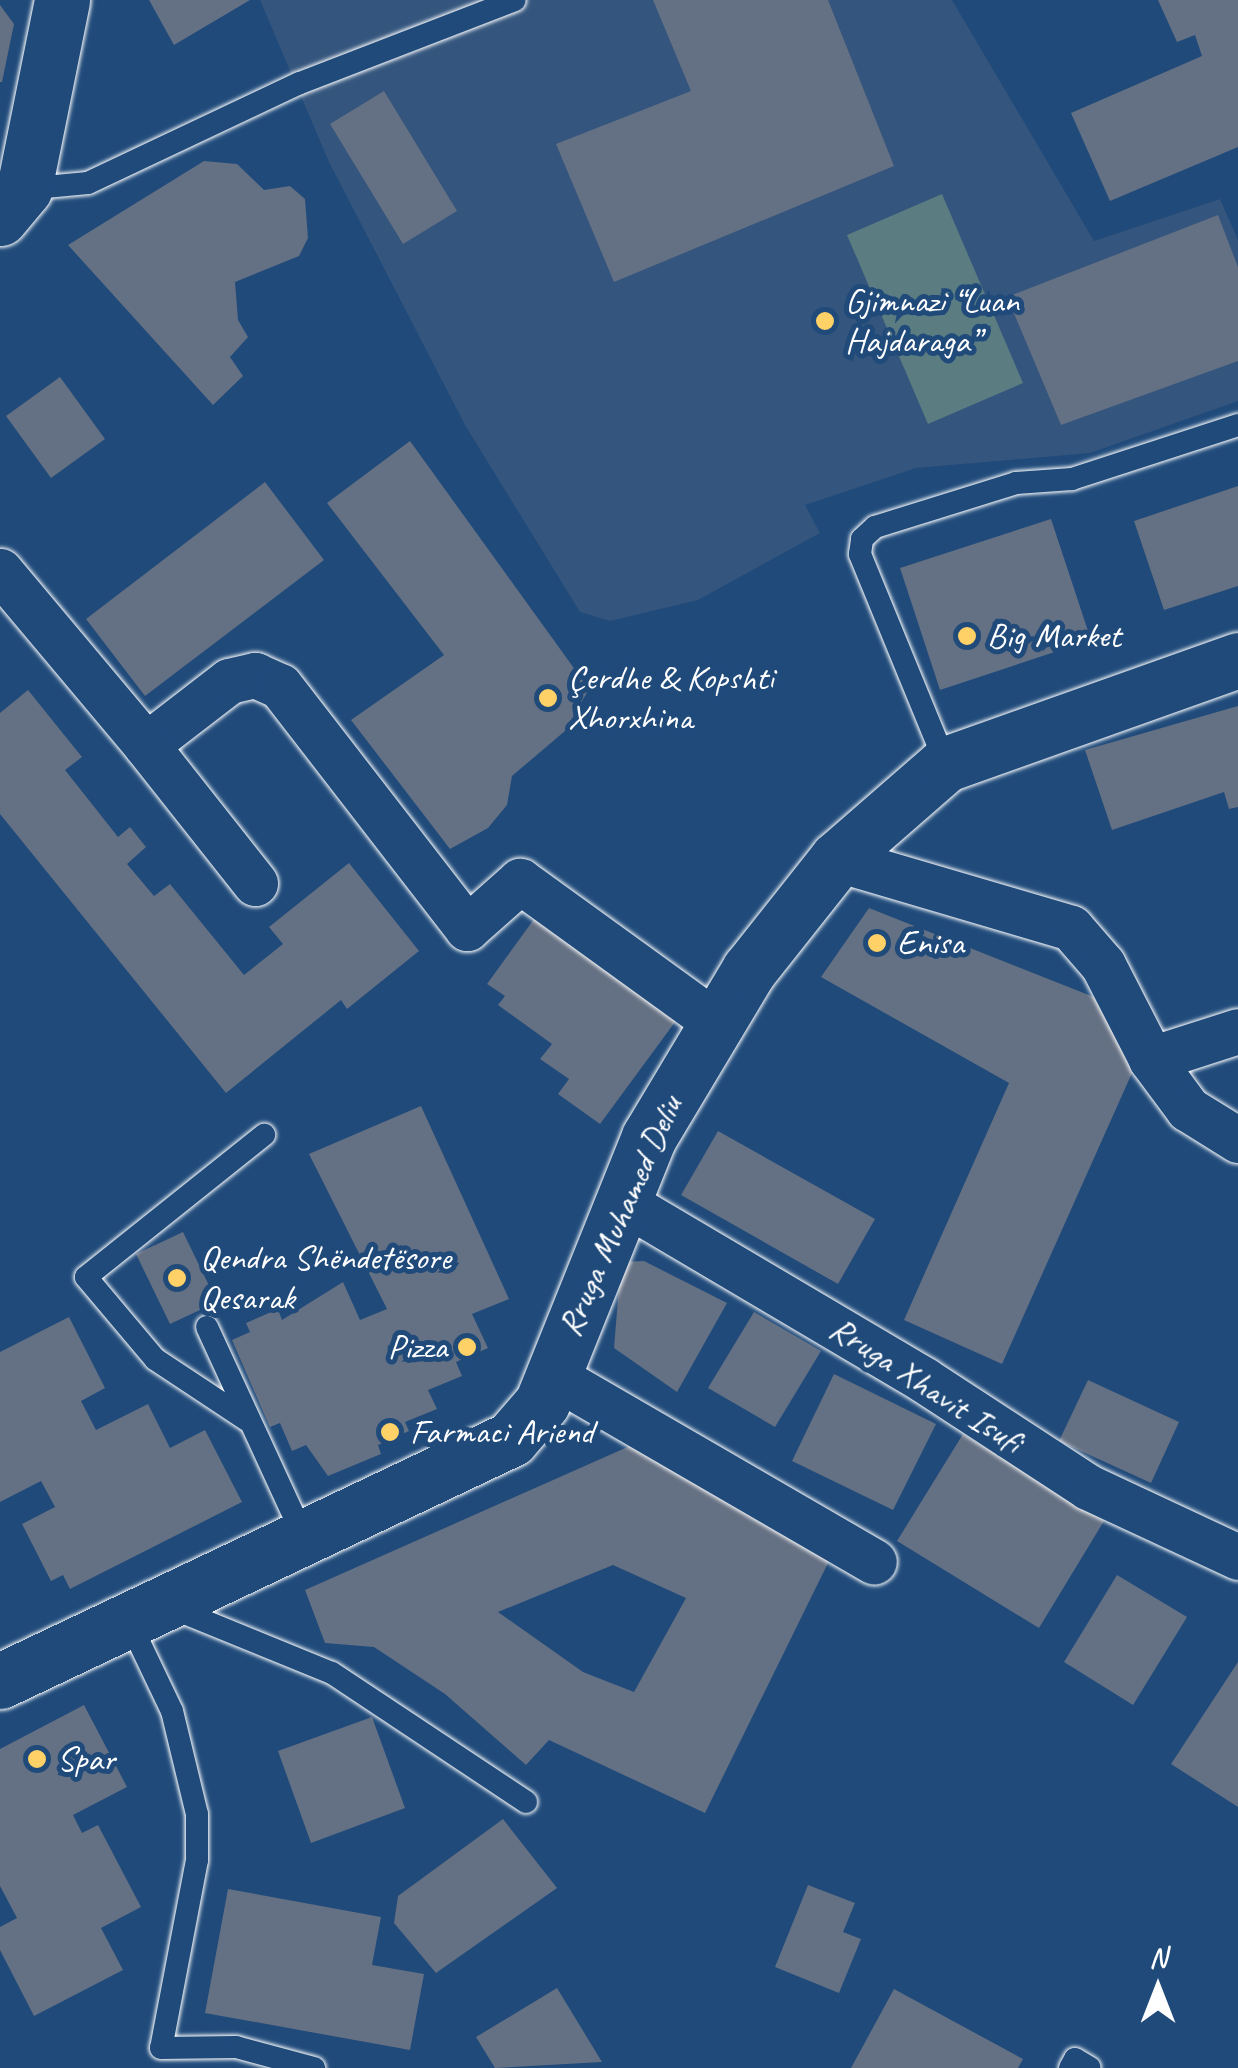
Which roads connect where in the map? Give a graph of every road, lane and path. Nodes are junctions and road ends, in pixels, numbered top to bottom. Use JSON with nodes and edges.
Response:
{"nodes":[{"id":1,"x":62,"y":0,"type":"edge"},
{"id":2,"x":515,"y":0,"type":"edge"},
{"id":3,"x":12,"y":204,"type":"edge"},
{"id":4,"x":1238,"y":426,"type":"edge"},
{"id":5,"x":0,"y":571,"type":"edge"},
{"id":6,"x":1238,"y":660,"type":"edge"},
{"id":7,"x":146,"y":745,"type":"junction"},
{"id":8,"x":946,"y":764,"type":"junction"},
{"id":9,"x":836,"y":859,"type":"junction"},
{"id":10,"x":255,"y":883,"type":"dead end"},
{"id":11,"x":716,"y":1022,"type":"junction"},
{"id":12,"x":1238,"y":1031,"type":"edge"},
{"id":13,"x":1151,"y":1059,"type":"junction"},
{"id":14,"x":264,"y":1136,"type":"dead end"},
{"id":15,"x":1238,"y":1140,"type":"edge"},
{"id":16,"x":620,"y":1200,"type":"junction"},
{"id":17,"x":207,"y":1327,"type":"dead end"},
{"id":18,"x":552,"y":1375,"type":"junction"},
{"id":19,"x":247,"y":1420,"type":"junction"},
{"id":20,"x":303,"y":1536,"type":"junction"},
{"id":21,"x":1238,"y":1557,"type":"edge"},
{"id":22,"x":874,"y":1562,"type":"dead end"},
{"id":23,"x":144,"y":1611,"type":"junction"},
{"id":24,"x":0,"y":1681,"type":"edge"},
{"id":25,"x":526,"y":1802,"type":"dead end"},
{"id":26,"x":309,"y":2067,"type":"edge"},
{"id":27,"x":1070,"y":2068,"type":"edge"},
{"id":28,"x":1090,"y":2068,"type":"edge"}],
"edges":[{"from":1,"to":3,"type":"street"},
{"from":2,"to":3,"type":"lane"},
{"from":4,"to":8,"type":"lane"},
{"from":5,"to":7,"type":"street"},
{"from":6,"to":8,"type":"street","name":"Rruga Muhamed Deliu"},
{"from":7,"to":10,"type":"street"},
{"from":7,"to":11,"type":"street"},
{"from":8,"to":9,"type":"street","name":"Rruga Muhamed Deliu"},
{"from":9,"to":11,"type":"street","name":"Rruga Muhamed Deliu"},
{"from":9,"to":13,"type":"street"},
{"from":11,"to":16,"type":"street","name":"Rruga Muhamed Deliu"},
{"from":12,"to":13,"type":"street"},
{"from":13,"to":15,"type":"street"},
{"from":14,"to":19,"type":"lane"},
{"from":16,"to":18,"type":"street","name":"Rruga Muhamed Deliu"},
{"from":16,"to":21,"type":"street","name":"Rruga Xhavit Isufi"},
{"from":17,"to":19,"type":"lane"},
{"from":18,"to":20,"type":"street","name":"Rruga Muhamed Deliu"},
{"from":18,"to":22,"type":"street"},
{"from":19,"to":20,"type":"lane"},
{"from":20,"to":23,"type":"street","name":"Rruga Muhamed Deliu"},
{"from":23,"to":24,"type":"street","name":"Rruga Muhamed Deliu"},
{"from":23,"to":25,"type":"lane"},
{"from":23,"to":26,"type":"lane"},
{"from":27,"to":28,"type":"lane"}]}
